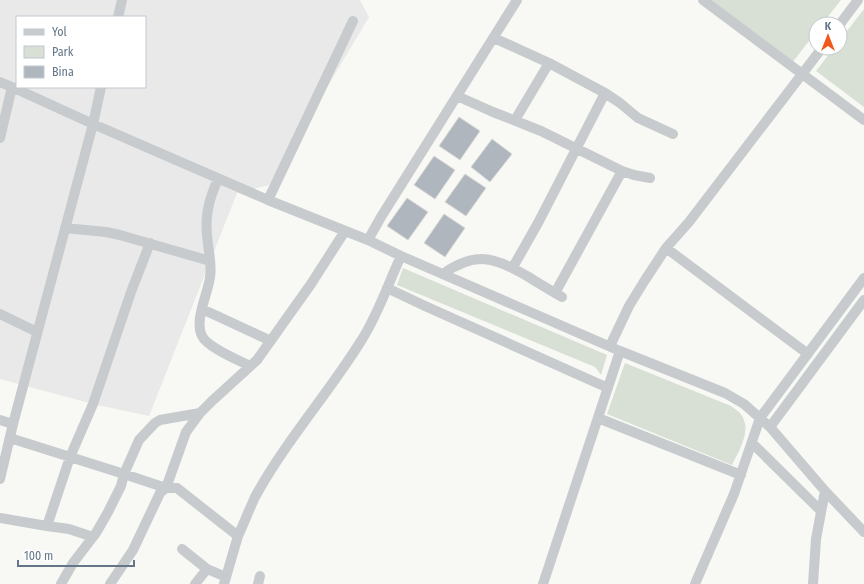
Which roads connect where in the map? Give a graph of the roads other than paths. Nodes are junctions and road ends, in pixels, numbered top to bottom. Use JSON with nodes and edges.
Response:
{"nodes":[{"id":1,"x":122,"y":0,"type":"edge"},
{"id":2,"x":517,"y":0,"type":"edge"},
{"id":3,"x":703,"y":0,"type":"edge"},
{"id":4,"x":858,"y":0,"type":"edge"},
{"id":5,"x":118,"y":16,"type":"edge"},
{"id":6,"x":846,"y":16,"type":"edge"},
{"id":7,"x":353,"y":21,"type":"dead end"},
{"id":8,"x":494,"y":38,"type":"junction"},
{"id":9,"x":816,"y":56,"type":"edge"},
{"id":10,"x":549,"y":63,"type":"junction"},
{"id":11,"x":802,"y":74,"type":"junction"},
{"id":12,"x":0,"y":82,"type":"edge"},
{"id":13,"x":12,"y":87,"type":"junction"},
{"id":14,"x":101,"y":88,"type":"edge"},
{"id":15,"x":605,"y":93,"type":"junction"},
{"id":16,"x":457,"y":96,"type":"junction"},
{"id":17,"x":515,"y":120,"type":"junction"},
{"id":18,"x":864,"y":120,"type":"edge"},
{"id":19,"x":93,"y":124,"type":"junction"},
{"id":20,"x":673,"y":134,"type":"dead end"},
{"id":21,"x":0,"y":138,"type":"edge"},
{"id":22,"x":578,"y":148,"type":"junction"},
{"id":23,"x":622,"y":171,"type":"junction"},
{"id":24,"x":650,"y":178,"type":"dead end"},
{"id":25,"x":218,"y":179,"type":"junction"},
{"id":26,"x":268,"y":200,"type":"junction"},
{"id":27,"x":65,"y":228,"type":"junction"},
{"id":28,"x":345,"y":231,"type":"junction"},
{"id":29,"x":368,"y":240,"type":"junction"},
{"id":30,"x":150,"y":243,"type":"junction"},
{"id":31,"x":666,"y":248,"type":"junction"},
{"id":32,"x":401,"y":256,"type":"junction"},
{"id":33,"x":210,"y":262,"type":"junction"},
{"id":34,"x":513,"y":267,"type":"junction"},
{"id":35,"x":443,"y":274,"type":"junction"},
{"id":36,"x":864,"y":278,"type":"edge"},
{"id":37,"x":387,"y":288,"type":"junction"},
{"id":38,"x":864,"y":300,"type":"edge"},
{"id":39,"x":202,"y":309,"type":"junction"},
{"id":40,"x":0,"y":314,"type":"edge"},
{"id":41,"x":37,"y":332,"type":"junction"},
{"id":42,"x":271,"y":341,"type":"junction"},
{"id":43,"x":610,"y":346,"type":"junction"},
{"id":44,"x":620,"y":351,"type":"junction"},
{"id":45,"x":808,"y":354,"type":"junction"},
{"id":46,"x":250,"y":366,"type":"junction"},
{"id":47,"x":608,"y":388,"type":"junction"},
{"id":48,"x":200,"y":413,"type":"junction"},
{"id":49,"x":598,"y":418,"type":"junction"},
{"id":50,"x":760,"y":418,"type":"junction"},
{"id":51,"x":0,"y":420,"type":"edge"},
{"id":52,"x":13,"y":424,"type":"junction"},
{"id":53,"x":770,"y":427,"type":"junction"},
{"id":54,"x":10,"y":438,"type":"junction"},
{"id":55,"x":752,"y":443,"type":"junction"},
{"id":56,"x":70,"y":457,"type":"junction"},
{"id":57,"x":124,"y":474,"type":"junction"},
{"id":58,"x":741,"y":475,"type":"junction"},
{"id":59,"x":0,"y":479,"type":"edge"},
{"id":60,"x":166,"y":488,"type":"junction"},
{"id":61,"x":825,"y":491,"type":"junction"},
{"id":62,"x":821,"y":511,"type":"junction"},
{"id":63,"x":0,"y":518,"type":"edge"},
{"id":64,"x":47,"y":526,"type":"junction"},
{"id":65,"x":864,"y":532,"type":"edge"},
{"id":66,"x":238,"y":536,"type":"junction"},
{"id":67,"x":93,"y":537,"type":"junction"},
{"id":68,"x":182,"y":550,"type":"dead end"},
{"id":69,"x":207,"y":569,"type":"junction"},
{"id":70,"x":225,"y":581,"type":"edge"},
{"id":71,"x":61,"y":584,"type":"edge"},
{"id":72,"x":110,"y":584,"type":"edge"},
{"id":73,"x":195,"y":584,"type":"edge"},
{"id":74,"x":543,"y":584,"type":"edge"},
{"id":75,"x":695,"y":584,"type":"edge"},
{"id":76,"x":813,"y":584,"type":"edge"}],
"edges":[{"from":1,"to":5,"type":"street"},
{"from":2,"to":8,"type":"street"},
{"from":3,"to":11,"type":"street"},
{"from":4,"to":6,"type":"street"},
{"from":7,"to":26,"type":"street"},
{"from":8,"to":10,"type":"street"},
{"from":8,"to":16,"type":"street"},
{"from":9,"to":11,"type":"street"},
{"from":10,"to":15,"type":"street"},
{"from":10,"to":17,"type":"street"},
{"from":11,"to":18,"type":"street"},
{"from":11,"to":31,"type":"street"},
{"from":12,"to":13,"type":"street"},
{"from":13,"to":19,"type":"street"},
{"from":13,"to":21,"type":"street"},
{"from":14,"to":19,"type":"street"},
{"from":15,"to":20,"type":"street"},
{"from":15,"to":22,"type":"street"},
{"from":16,"to":17,"type":"street"},
{"from":16,"to":29,"type":"street"},
{"from":17,"to":22,"type":"street"},
{"from":19,"to":25,"type":"street"},
{"from":19,"to":27,"type":"street"},
{"from":22,"to":23,"type":"street"},
{"from":22,"to":34,"type":"street"},
{"from":23,"to":24,"type":"street"},
{"from":23,"to":34,"type":"street"},
{"from":25,"to":26,"type":"street"},
{"from":25,"to":33,"type":"street"},
{"from":26,"to":28,"type":"street"},
{"from":27,"to":30,"type":"street"},
{"from":27,"to":41,"type":"street"},
{"from":28,"to":29,"type":"street"},
{"from":28,"to":42,"type":"street"},
{"from":29,"to":32,"type":"street"},
{"from":30,"to":33,"type":"street"},
{"from":30,"to":56,"type":"street"},
{"from":31,"to":43,"type":"street"},
{"from":31,"to":45,"type":"street"},
{"from":32,"to":35,"type":"street"},
{"from":32,"to":37,"type":"street"},
{"from":33,"to":39,"type":"street"},
{"from":34,"to":35,"type":"street"},
{"from":35,"to":43,"type":"street"},
{"from":36,"to":45,"type":"street"},
{"from":37,"to":47,"type":"street"},
{"from":37,"to":66,"type":"street"},
{"from":38,"to":53,"type":"street"},
{"from":39,"to":42,"type":"street"},
{"from":39,"to":46,"type":"street"},
{"from":40,"to":41,"type":"street"},
{"from":41,"to":52,"type":"street"},
{"from":42,"to":46,"type":"street"},
{"from":43,"to":44,"type":"street"},
{"from":44,"to":47,"type":"street"},
{"from":44,"to":50,"type":"street"},
{"from":45,"to":50,"type":"street"},
{"from":46,"to":48,"type":"street"},
{"from":47,"to":49,"type":"street"},
{"from":48,"to":57,"type":"street"},
{"from":48,"to":60,"type":"street"},
{"from":49,"to":58,"type":"street"},
{"from":49,"to":74,"type":"street"},
{"from":50,"to":53,"type":"street"},
{"from":50,"to":55,"type":"street"},
{"from":51,"to":52,"type":"street"},
{"from":52,"to":54,"type":"street"},
{"from":53,"to":61,"type":"street"},
{"from":54,"to":56,"type":"street"},
{"from":54,"to":59,"type":"street"},
{"from":55,"to":58,"type":"street"},
{"from":55,"to":62,"type":"street"},
{"from":56,"to":57,"type":"street"},
{"from":56,"to":64,"type":"street"},
{"from":57,"to":60,"type":"street"},
{"from":57,"to":67,"type":"street"},
{"from":58,"to":75,"type":"street"},
{"from":60,"to":66,"type":"street"},
{"from":60,"to":72,"type":"street"},
{"from":61,"to":62,"type":"street"},
{"from":61,"to":65,"type":"street"},
{"from":62,"to":76,"type":"street"},
{"from":63,"to":64,"type":"street"},
{"from":64,"to":67,"type":"street"},
{"from":66,"to":70,"type":"street"},
{"from":67,"to":71,"type":"street"},
{"from":68,"to":69,"type":"street"},
{"from":69,"to":70,"type":"street"},
{"from":69,"to":73,"type":"street"}]}
